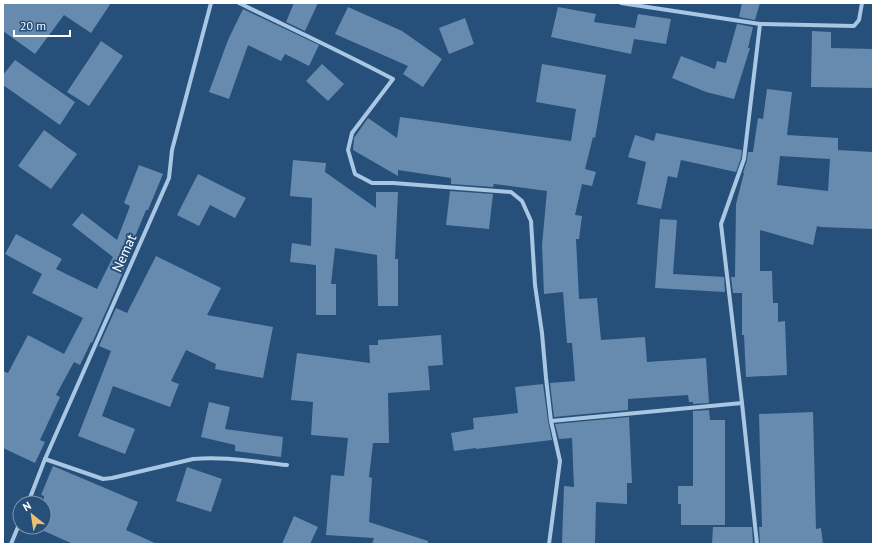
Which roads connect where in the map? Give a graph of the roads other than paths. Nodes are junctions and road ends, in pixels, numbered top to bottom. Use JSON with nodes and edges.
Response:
{"nodes":[{"id":1,"x":211,"y":3,"type":"edge"},
{"id":2,"x":239,"y":3,"type":"edge"},
{"id":3,"x":621,"y":3,"type":"edge"},
{"id":4,"x":862,"y":3,"type":"edge"},
{"id":5,"x":760,"y":24,"type":"junction"},
{"id":6,"x":742,"y":403,"type":"junction"},
{"id":7,"x":551,"y":421,"type":"junction"},
{"id":8,"x":45,"y":459,"type":"junction"},
{"id":9,"x":287,"y":465,"type":"dead end"},
{"id":10,"x":31,"y":495,"type":"edge"},
{"id":11,"x":549,"y":544,"type":"edge"},
{"id":12,"x":758,"y":544,"type":"edge"}],
"edges":[{"from":1,"to":8,"type":"street","name":"Nemat"},
{"from":2,"to":7,"type":"street"},
{"from":3,"to":5,"type":"street"},
{"from":4,"to":5,"type":"street"},
{"from":5,"to":6,"type":"street"},
{"from":6,"to":7,"type":"street"},
{"from":6,"to":12,"type":"street"},
{"from":7,"to":11,"type":"street"},
{"from":8,"to":9,"type":"street"},
{"from":8,"to":10,"type":"street","name":"Nemat"}]}
